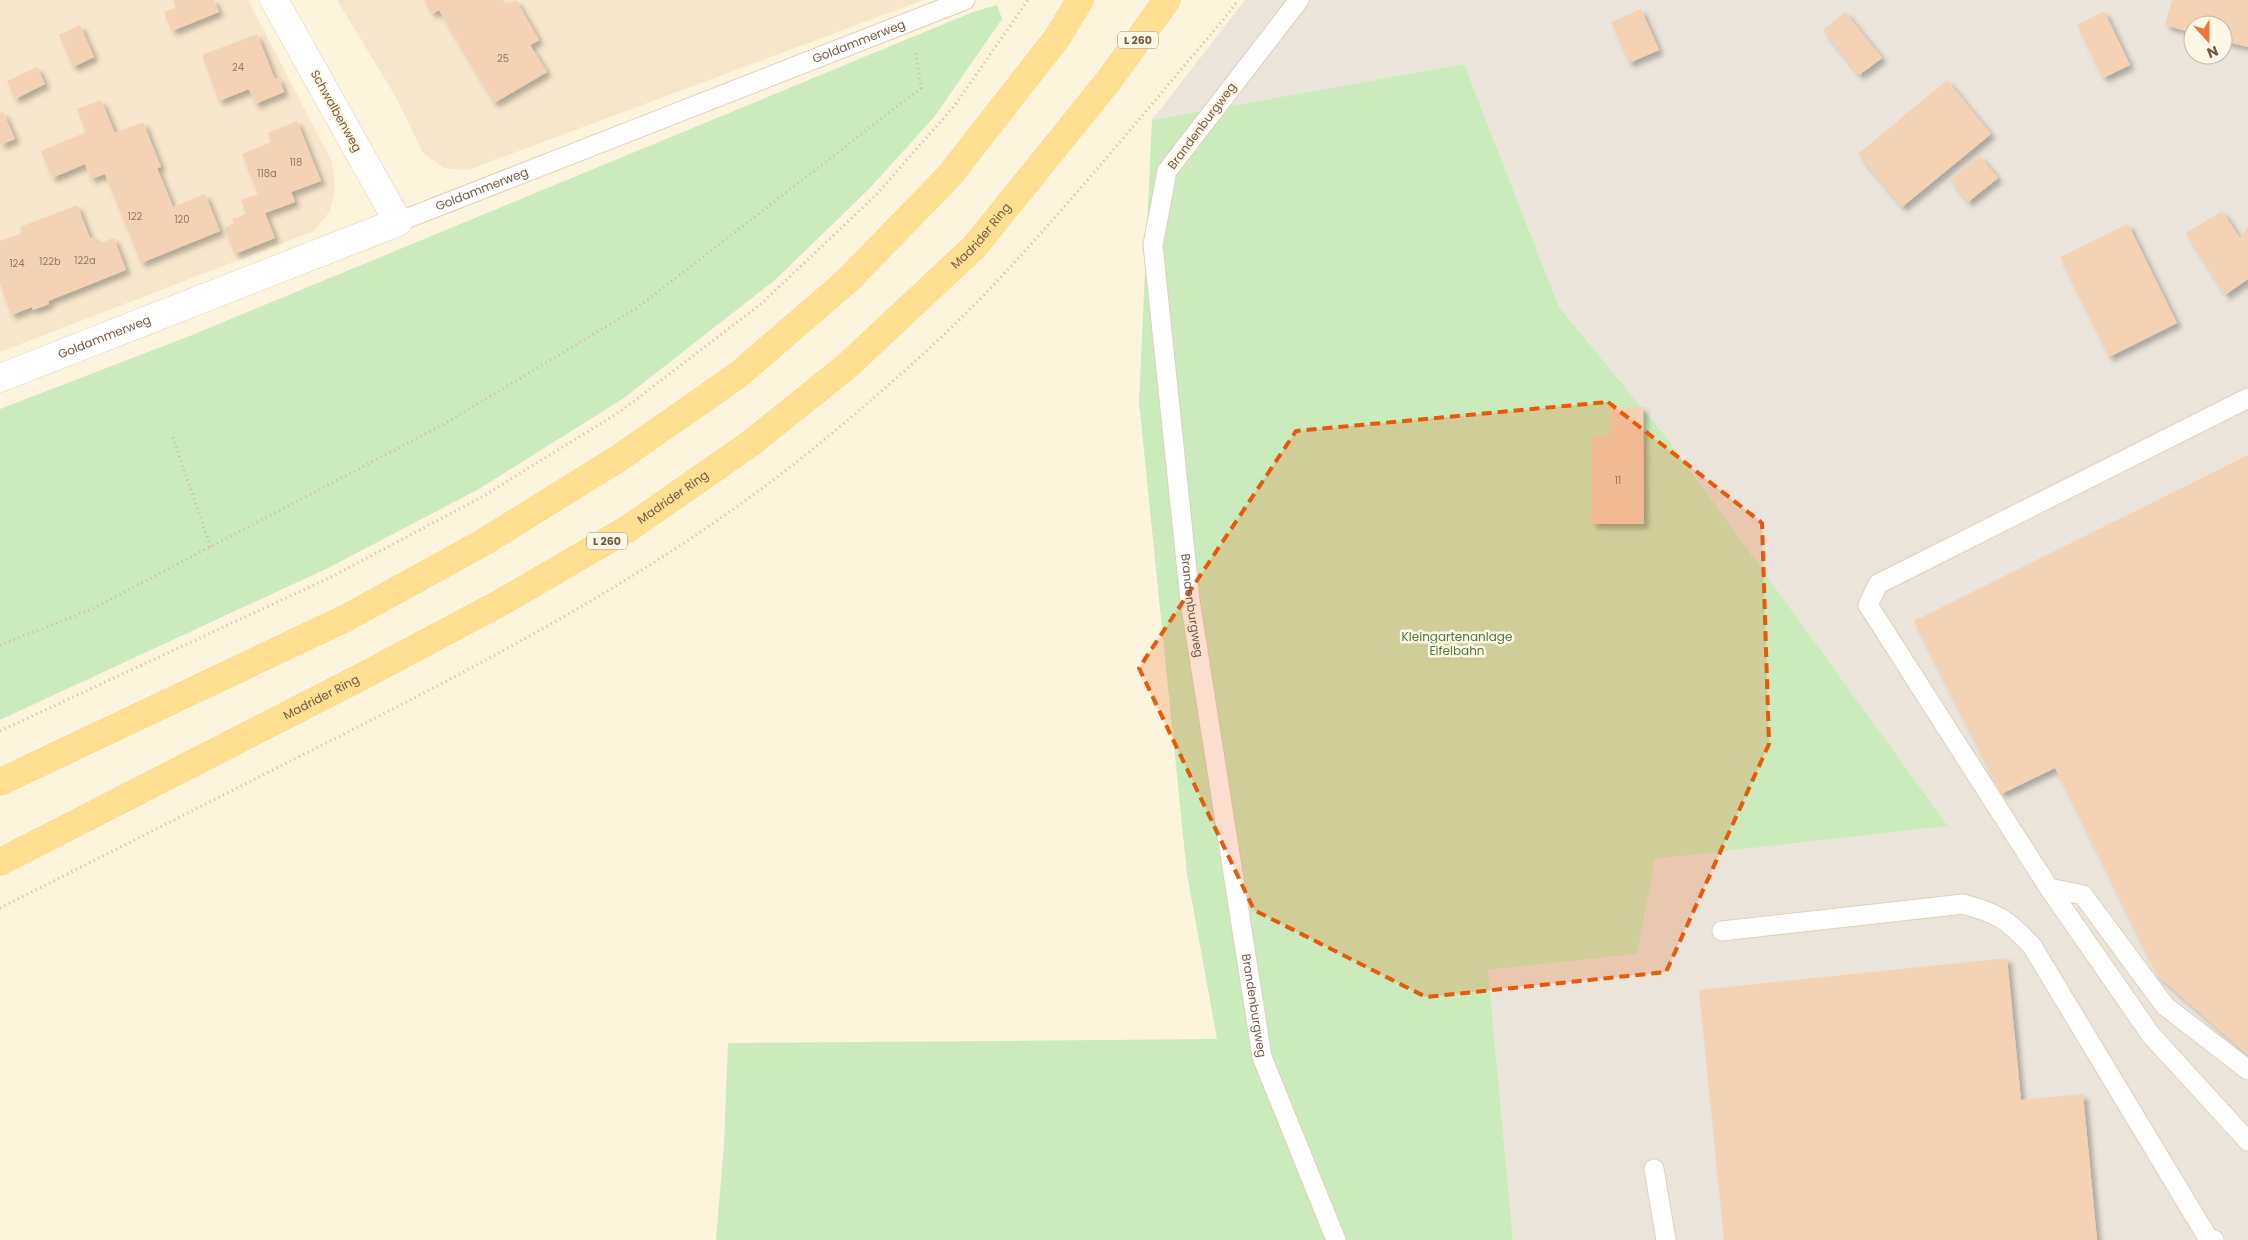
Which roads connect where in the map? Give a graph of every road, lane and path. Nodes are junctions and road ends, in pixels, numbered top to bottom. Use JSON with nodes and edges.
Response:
{"nodes":[{"id":1,"x":274,"y":0,"type":"edge"},
{"id":2,"x":965,"y":0,"type":"edge"},
{"id":3,"x":1020,"y":0,"type":"edge"},
{"id":4,"x":1028,"y":0,"type":"edge"},
{"id":5,"x":1080,"y":0,"type":"edge"},
{"id":6,"x":1167,"y":0,"type":"edge"},
{"id":7,"x":1299,"y":0,"type":"edge"},
{"id":8,"x":1024,"y":5,"type":"junction"},
{"id":9,"x":910,"y":22,"type":"junction"},
{"id":10,"x":398,"y":222,"type":"junction"},
{"id":11,"x":0,"y":378,"type":"edge"},
{"id":12,"x":2248,"y":398,"type":"edge"},
{"id":13,"x":173,"y":437,"type":"dead end"},
{"id":14,"x":211,"y":548,"type":"junction"},
{"id":15,"x":0,"y":645,"type":"edge"},
{"id":16,"x":0,"y":731,"type":"edge"},
{"id":17,"x":0,"y":782,"type":"edge"},
{"id":18,"x":0,"y":862,"type":"edge"},
{"id":19,"x":2049,"y":888,"type":"junction"},
{"id":20,"x":1722,"y":931,"type":"dead end"},
{"id":21,"x":2248,"y":1070,"type":"edge"},
{"id":22,"x":2248,"y":1141,"type":"edge"},
{"id":23,"x":1654,"y":1169,"type":"dead end"},
{"id":24,"x":1336,"y":1240,"type":"edge"},
{"id":25,"x":1666,"y":1240,"type":"edge"},
{"id":26,"x":2210,"y":1240,"type":"edge"}],
"edges":[{"from":1,"to":10,"type":"street","name":"Schwalbenweg"},
{"from":2,"to":9,"type":"lane","name":"Goldammerweg"},
{"from":3,"to":8,"type":"path"},
{"from":4,"to":8,"type":"path"},
{"from":5,"to":17,"type":"main road"},
{"from":6,"to":18,"type":"main road","name":"Madrider Ring","number":"L 260"},
{"from":7,"to":24,"type":"lane","name":"Brandenburgweg"},
{"from":8,"to":16,"type":"path"},
{"from":9,"to":10,"type":"lane","name":"Goldammerweg"},
{"from":9,"to":14,"type":"path"},
{"from":10,"to":11,"type":"street","name":"Goldammerweg"},
{"from":12,"to":19,"type":"lane"},
{"from":13,"to":14,"type":"path"},
{"from":14,"to":15,"type":"path"},
{"from":19,"to":21,"type":"lane"},
{"from":19,"to":22,"type":"lane"},
{"from":20,"to":26,"type":"lane"},
{"from":23,"to":25,"type":"lane"}]}
